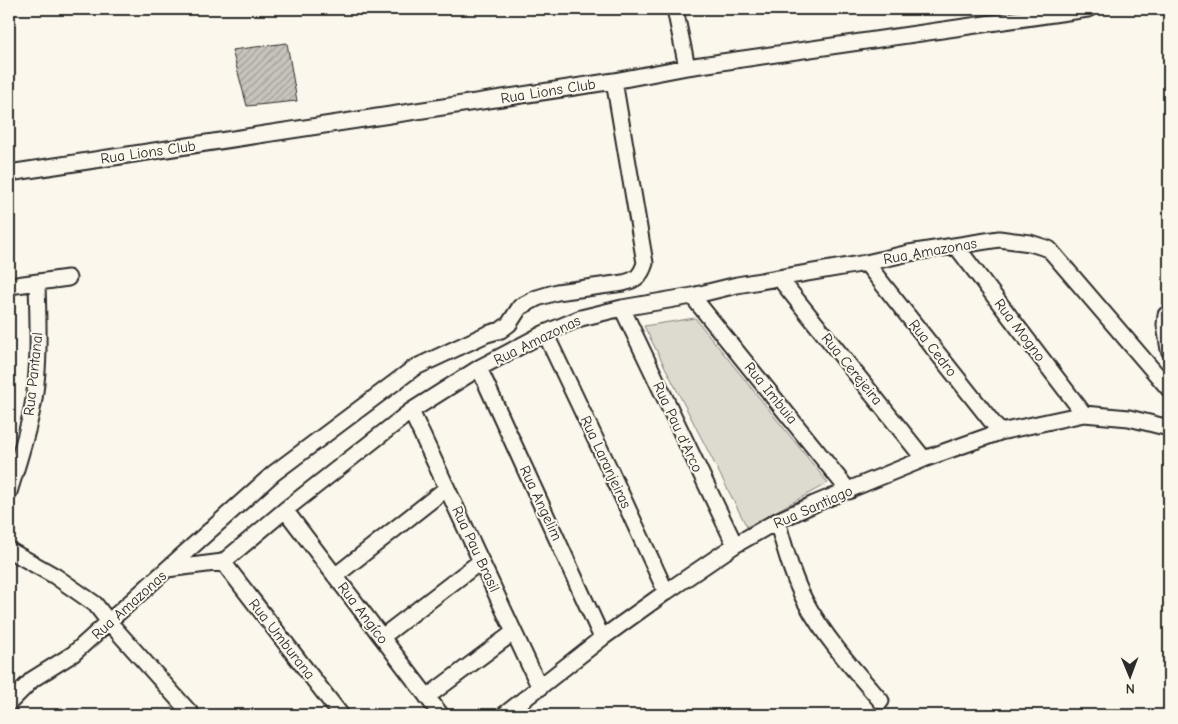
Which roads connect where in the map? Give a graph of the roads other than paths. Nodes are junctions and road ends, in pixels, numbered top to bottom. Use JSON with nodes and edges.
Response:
{"nodes":[{"id":1,"x":675,"y":9,"type":"edge"},
{"id":2,"x":1088,"y":9,"type":"edge"},
{"id":3,"x":688,"y":67,"type":"junction"},
{"id":4,"x":614,"y":81,"type":"junction"},
{"id":5,"x":9,"y":172,"type":"edge"},
{"id":6,"x":956,"y":246,"type":"junction"},
{"id":7,"x":866,"y":263,"type":"junction"},
{"id":8,"x":68,"y":278,"type":"dead end"},
{"id":9,"x":780,"y":279,"type":"junction"},
{"id":10,"x":37,"y":283,"type":"junction"},
{"id":11,"x":9,"y":286,"type":"edge"},
{"id":12,"x":692,"y":296,"type":"junction"},
{"id":13,"x":622,"y":308,"type":"junction"},
{"id":14,"x":1168,"y":316,"type":"edge"},
{"id":15,"x":509,"y":324,"type":"junction"},
{"id":16,"x":545,"y":333,"type":"junction"},
{"id":17,"x":524,"y":343,"type":"junction"},
{"id":18,"x":1169,"y":350,"type":"edge"},
{"id":19,"x":479,"y":368,"type":"junction"},
{"id":20,"x":1169,"y":389,"type":"edge"},
{"id":21,"x":411,"y":411,"type":"junction"},
{"id":22,"x":1084,"y":414,"type":"junction"},
{"id":23,"x":1169,"y":428,"type":"edge"},
{"id":24,"x":1000,"y":432,"type":"junction"},
{"id":25,"x":924,"y":459,"type":"junction"},
{"id":26,"x":447,"y":488,"type":"junction"},
{"id":27,"x":849,"y":490,"type":"junction"},
{"id":28,"x":9,"y":492,"type":"edge"},
{"id":29,"x":285,"y":510,"type":"junction"},
{"id":30,"x":777,"y":522,"type":"junction"},
{"id":31,"x":735,"y":545,"type":"junction"},
{"id":32,"x":9,"y":550,"type":"edge"},
{"id":33,"x":481,"y":561,"type":"junction"},
{"id":34,"x":223,"y":562,"type":"junction"},
{"id":35,"x":167,"y":569,"type":"junction"},
{"id":36,"x":335,"y":576,"type":"junction"},
{"id":37,"x":666,"y":592,"type":"junction"},
{"id":38,"x":109,"y":622,"type":"junction"},
{"id":39,"x":514,"y":632,"type":"junction"},
{"id":40,"x":382,"y":637,"type":"junction"},
{"id":41,"x":602,"y":638,"type":"junction"},
{"id":42,"x":540,"y":688,"type":"junction"},
{"id":43,"x":427,"y":697,"type":"junction"},
{"id":44,"x":881,"y":701,"type":"dead end"},
{"id":45,"x":9,"y":704,"type":"edge"},
{"id":46,"x":192,"y":715,"type":"edge"},
{"id":47,"x":341,"y":715,"type":"edge"},
{"id":48,"x":441,"y":715,"type":"edge"},
{"id":49,"x":504,"y":715,"type":"edge"}],
"edges":[{"from":1,"to":3,"type":"street"},
{"from":2,"to":3,"type":"street","name":"Rua Lions Club"},
{"from":3,"to":4,"type":"street","name":"Rua Lions Club"},
{"from":4,"to":5,"type":"street","name":"Rua Lions Club"},
{"from":4,"to":15,"type":"street"},
{"from":6,"to":7,"type":"street","name":"Rua Amazonas"},
{"from":6,"to":20,"type":"street","name":"Rua Amazonas"},
{"from":6,"to":22,"type":"street","name":"Rua Mogno"},
{"from":7,"to":9,"type":"street","name":"Rua Amazonas"},
{"from":7,"to":24,"type":"street","name":"Rua Cedro"},
{"from":8,"to":10,"type":"street"},
{"from":9,"to":12,"type":"street","name":"Rua Amazonas"},
{"from":9,"to":25,"type":"street","name":"Rua Cerejeira"},
{"from":10,"to":11,"type":"street"},
{"from":10,"to":28,"type":"street","name":"Rua Pantanal"},
{"from":12,"to":13,"type":"street","name":"Rua Amazonas"},
{"from":12,"to":27,"type":"street","name":"Rua Imbuia"},
{"from":13,"to":16,"type":"street","name":"Rua Amazonas"},
{"from":13,"to":31,"type":"street","name":"Rua Pau d'Arco"},
{"from":14,"to":18,"type":"street"},
{"from":15,"to":17,"type":"street"},
{"from":15,"to":35,"type":"street"},
{"from":16,"to":17,"type":"street","name":"Rua Amazonas"},
{"from":16,"to":37,"type":"street","name":"Rua Laranjeiras"},
{"from":17,"to":19,"type":"street","name":"Rua Amazonas"},
{"from":19,"to":21,"type":"street","name":"Rua Amazonas"},
{"from":19,"to":41,"type":"street","name":"Rua Angelim"},
{"from":21,"to":26,"type":"street","name":"Rua Pau Brasil"},
{"from":21,"to":29,"type":"street","name":"Rua Amazonas"},
{"from":22,"to":23,"type":"street","name":"Rua Santiago"},
{"from":22,"to":24,"type":"street","name":"Rua Santiago"},
{"from":24,"to":25,"type":"street","name":"Rua Santiago"},
{"from":25,"to":27,"type":"street","name":"Rua Santiago"},
{"from":26,"to":33,"type":"street","name":"Rua Pau Brasil"},
{"from":26,"to":36,"type":"street"},
{"from":27,"to":30,"type":"street","name":"Rua Santiago"},
{"from":29,"to":34,"type":"street","name":"Rua Amazonas"},
{"from":29,"to":36,"type":"street","name":"Rua Angíco"},
{"from":30,"to":31,"type":"street","name":"Rua Santiago"},
{"from":30,"to":44,"type":"street"},
{"from":31,"to":37,"type":"street","name":"Rua Santiago"},
{"from":32,"to":38,"type":"street"},
{"from":33,"to":39,"type":"street","name":"Rua Pau Brasil"},
{"from":33,"to":40,"type":"street"},
{"from":34,"to":35,"type":"street","name":"Rua Amazonas"},
{"from":34,"to":47,"type":"street","name":"Rua Umburana"},
{"from":35,"to":38,"type":"street","name":"Rua Amazonas"},
{"from":36,"to":40,"type":"street","name":"Rua Angíco"},
{"from":37,"to":41,"type":"street","name":"Rua Santiago"},
{"from":38,"to":45,"type":"street","name":"Rua Amazonas"},
{"from":38,"to":46,"type":"street"},
{"from":39,"to":42,"type":"street","name":"Rua Pau Brasil"},
{"from":39,"to":43,"type":"street"},
{"from":40,"to":43,"type":"street","name":"Rua Angíco"},
{"from":41,"to":42,"type":"street","name":"Rua Santiago"},
{"from":42,"to":49,"type":"street","name":"Rua Santiago"},
{"from":43,"to":48,"type":"street","name":"Rua Angíco"}]}
